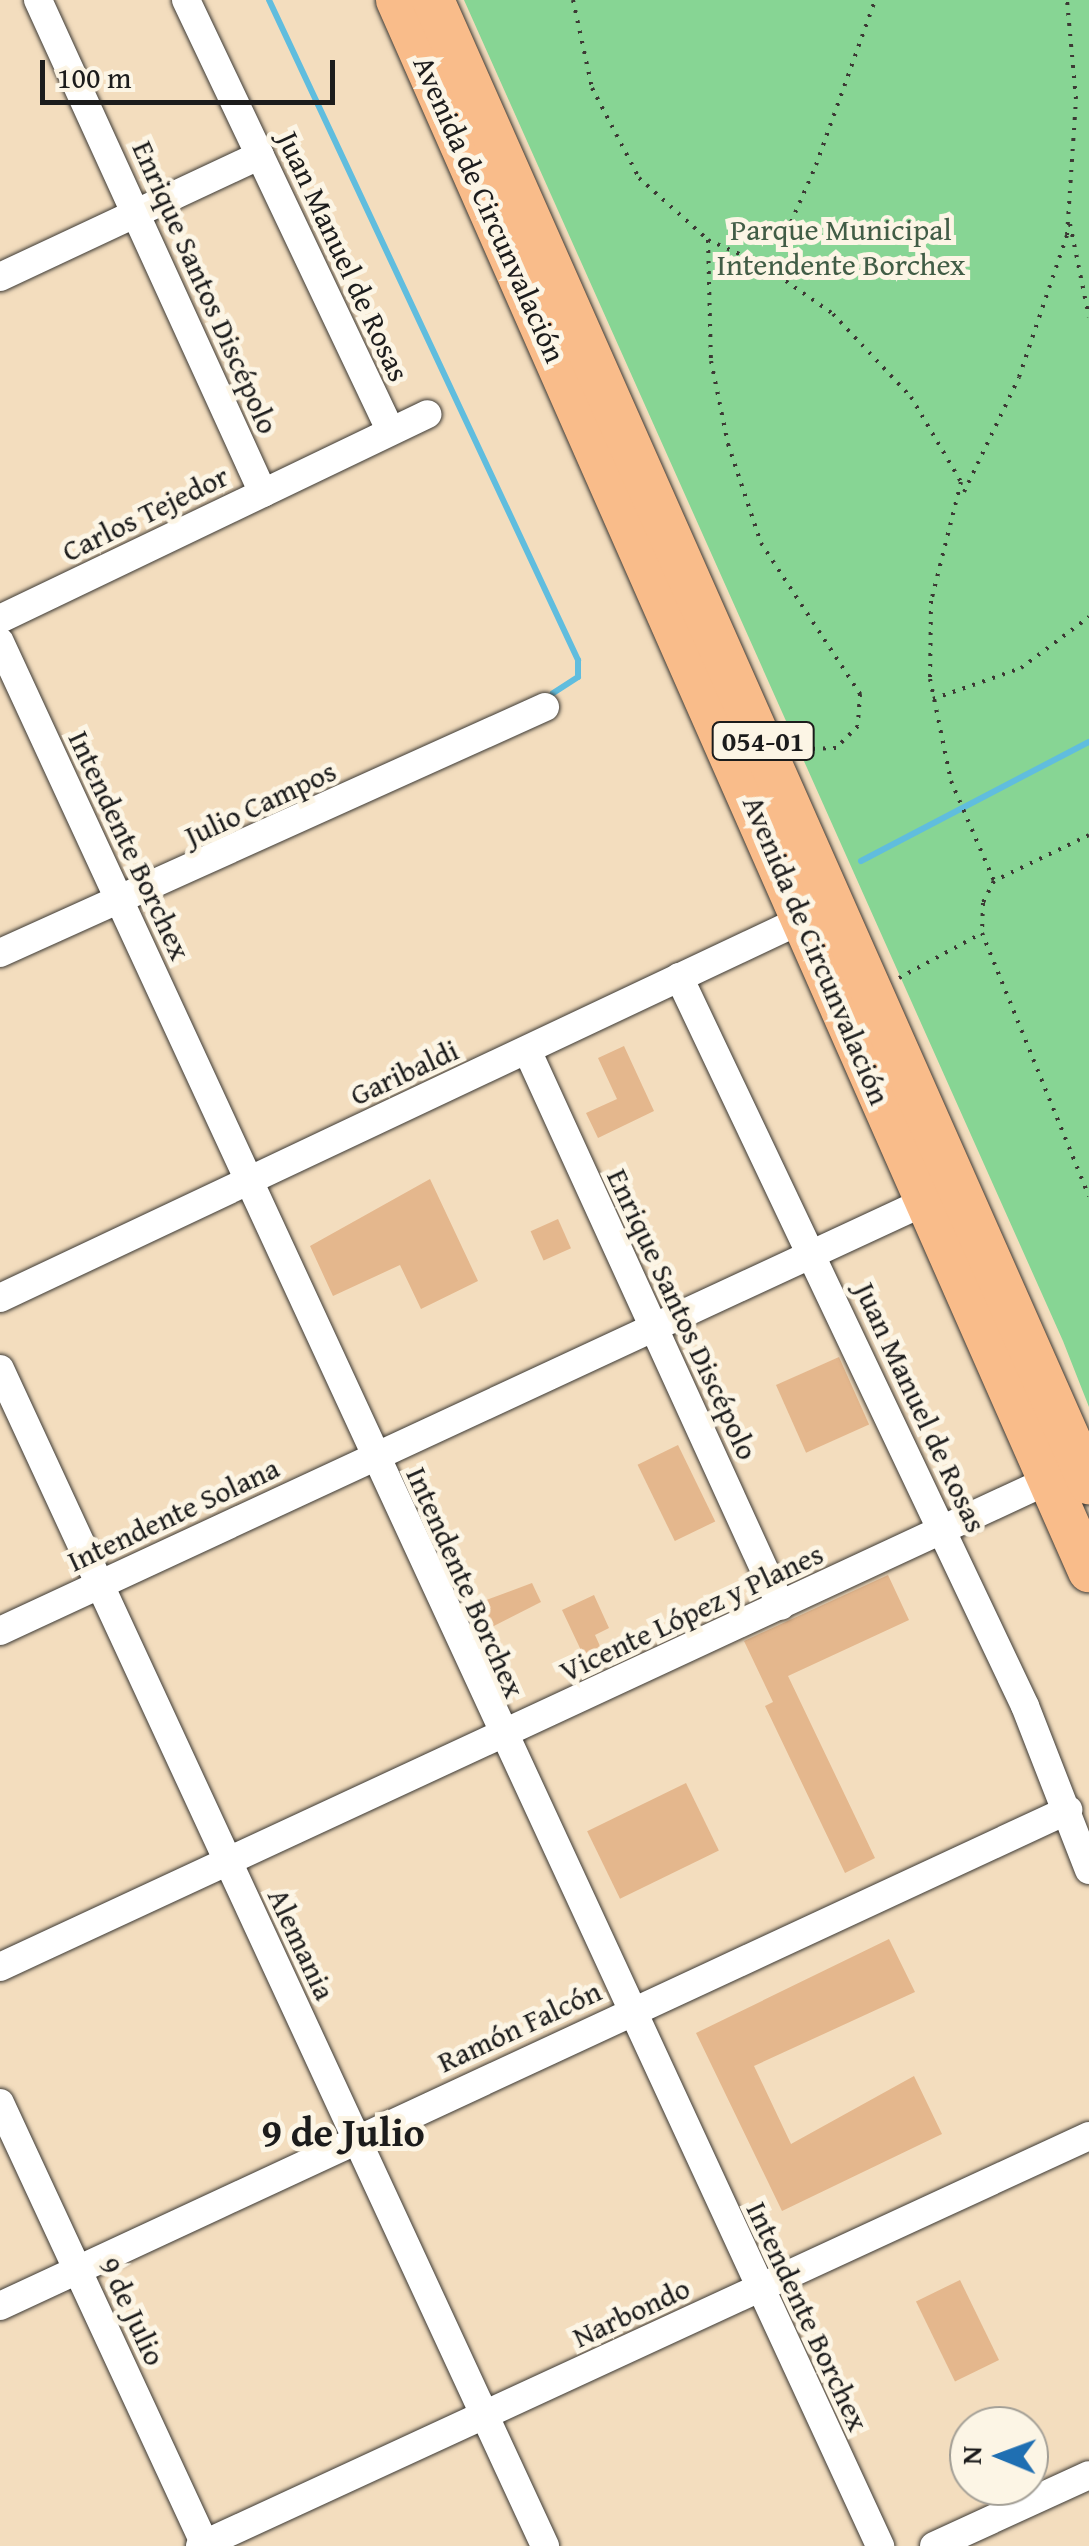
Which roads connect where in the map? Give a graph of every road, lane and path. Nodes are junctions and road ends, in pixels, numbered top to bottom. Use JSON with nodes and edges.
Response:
{"nodes":[{"id":1,"x":38,"y":0,"type":"edge"},
{"id":2,"x":186,"y":0,"type":"edge"},
{"id":3,"x":398,"y":0,"type":"edge"},
{"id":4,"x":433,"y":0,"type":"edge"},
{"id":5,"x":573,"y":0,"type":"edge"},
{"id":6,"x":875,"y":0,"type":"edge"},
{"id":7,"x":1067,"y":0,"type":"edge"},
{"id":8,"x":260,"y":155,"type":"junction"},
{"id":9,"x":139,"y":212,"type":"junction"},
{"id":10,"x":1070,"y":214,"type":"junction"},
{"id":11,"x":708,"y":240,"type":"junction"},
{"id":12,"x":770,"y":270,"type":"junction"},
{"id":13,"x":0,"y":277,"type":"edge"},
{"id":14,"x":1089,"y":317,"type":"edge"},
{"id":15,"x":427,"y":414,"type":"dead end"},
{"id":16,"x":390,"y":431,"type":"junction"},
{"id":17,"x":263,"y":493,"type":"junction"},
{"id":18,"x":961,"y":496,"type":"junction"},
{"id":19,"x":1089,"y":617,"type":"edge"},
{"id":20,"x":0,"y":619,"type":"edge"},
{"id":21,"x":0,"y":642,"type":"edge"},
{"id":22,"x":933,"y":698,"type":"junction"},
{"id":23,"x":544,"y":707,"type":"dead end"},
{"id":24,"x":763,"y":740,"type":"junction"},
{"id":25,"x":1089,"y":835,"type":"edge"},
{"id":26,"x":994,"y":881,"type":"junction"},
{"id":27,"x":119,"y":898,"type":"junction"},
{"id":28,"x":820,"y":911,"type":"junction"},
{"id":29,"x":982,"y":933,"type":"junction"},
{"id":30,"x":0,"y":953,"type":"edge"},
{"id":31,"x":679,"y":977,"type":"junction"},
{"id":32,"x":892,"y":982,"type":"dead end"},
{"id":33,"x":526,"y":1050,"type":"junction"},
{"id":34,"x":247,"y":1182,"type":"junction"},
{"id":35,"x":1089,"y":1196,"type":"edge"},
{"id":36,"x":924,"y":1202,"type":"junction"},
{"id":37,"x":814,"y":1253,"type":"junction"},
{"id":38,"x":0,"y":1298,"type":"edge"},
{"id":39,"x":654,"y":1328,"type":"junction"},
{"id":40,"x":0,"y":1369,"type":"edge"},
{"id":41,"x":373,"y":1455,"type":"junction"},
{"id":42,"x":1074,"y":1476,"type":"edge"},
{"id":43,"x":942,"y":1530,"type":"junction"},
{"id":44,"x":1089,"y":1571,"type":"edge"},
{"id":45,"x":104,"y":1583,"type":"junction"},
{"id":46,"x":781,"y":1606,"type":"junction"},
{"id":47,"x":0,"y":1631,"type":"edge"},
{"id":48,"x":500,"y":1736,"type":"junction"},
{"id":49,"x":1068,"y":1810,"type":"junction"},
{"id":50,"x":228,"y":1862,"type":"junction"},
{"id":51,"x":1089,"y":1870,"type":"edge"},
{"id":52,"x":0,"y":1968,"type":"edge"},
{"id":53,"x":630,"y":2012,"type":"junction"},
{"id":54,"x":0,"y":2103,"type":"edge"},
{"id":55,"x":1089,"y":2136,"type":"edge"},
{"id":56,"x":356,"y":2137,"type":"junction"},
{"id":57,"x":77,"y":2269,"type":"junction"},
{"id":58,"x":759,"y":2288,"type":"junction"},
{"id":59,"x":0,"y":2306,"type":"edge"},
{"id":60,"x":484,"y":2415,"type":"junction"},
{"id":61,"x":1089,"y":2475,"type":"edge"},
{"id":62,"x":204,"y":2545,"type":"edge"},
{"id":63,"x":544,"y":2546,"type":"edge"},
{"id":64,"x":880,"y":2546,"type":"edge"},
{"id":65,"x":934,"y":2546,"type":"edge"}],
"edges":[{"from":1,"to":9,"type":"street","name":"Enrique Santos Discépolo"},
{"from":2,"to":8,"type":"street","name":"Juan Manuel de Rosas"},
{"from":3,"to":28,"type":"highway","name":"Avenida de Circunvalación","number":"054-01"},
{"from":4,"to":24,"type":"highway","name":"Avenida de Circunvalación","number":"054-01"},
{"from":5,"to":11,"type":"path"},
{"from":6,"to":12,"type":"path"},
{"from":7,"to":10,"type":"path"},
{"from":8,"to":9,"type":"street"},
{"from":8,"to":16,"type":"street","name":"Juan Manuel de Rosas"},
{"from":9,"to":13,"type":"street"},
{"from":9,"to":17,"type":"street","name":"Enrique Santos Discépolo"},
{"from":10,"to":14,"type":"path"},
{"from":10,"to":18,"type":"path"},
{"from":11,"to":12,"type":"path"},
{"from":11,"to":24,"type":"path"},
{"from":12,"to":18,"type":"path"},
{"from":15,"to":16,"type":"street","name":"Carlos Tejedor"},
{"from":16,"to":17,"type":"street","name":"Carlos Tejedor"},
{"from":17,"to":20,"type":"street","name":"Carlos Tejedor"},
{"from":18,"to":22,"type":"path"},
{"from":19,"to":22,"type":"path"},
{"from":21,"to":27,"type":"street","name":"Intendente Borchex"},
{"from":22,"to":26,"type":"path"},
{"from":23,"to":27,"type":"street","name":"Julio Campos"},
{"from":24,"to":28,"type":"highway","name":"Avenida de Circunvalación","number":"054-01"},
{"from":25,"to":26,"type":"path"},
{"from":26,"to":29,"type":"path"},
{"from":27,"to":30,"type":"street","name":"Julio Campos"},
{"from":27,"to":34,"type":"street","name":"Intendente Borchex"},
{"from":28,"to":31,"type":"street","name":"Garibaldi"},
{"from":28,"to":36,"type":"highway","name":"Avenida de Circunvalación","number":"054-01"},
{"from":28,"to":42,"type":"highway","name":"Avenida de Circunvalación","number":"054-01"},
{"from":29,"to":32,"type":"path"},
{"from":29,"to":35,"type":"path"},
{"from":31,"to":33,"type":"street","name":"Garibaldi"},
{"from":31,"to":37,"type":"street","name":"Juan Manuel de Rosas"},
{"from":33,"to":34,"type":"street","name":"Garibaldi"},
{"from":33,"to":39,"type":"street","name":"Enrique Santos Discépolo"},
{"from":34,"to":38,"type":"street","name":"Garibaldi"},
{"from":34,"to":41,"type":"street","name":"Intendente Borchex"},
{"from":36,"to":37,"type":"street","name":"Intendente Solana"},
{"from":36,"to":42,"type":"highway","name":"Avenida de Circunvalación","number":"054-01"},
{"from":37,"to":39,"type":"street","name":"Intendente Solana"},
{"from":37,"to":43,"type":"street","name":"Juan Manuel de Rosas"},
{"from":39,"to":41,"type":"street","name":"Intendente Solana"},
{"from":39,"to":46,"type":"street","name":"Enrique Santos Discépolo"},
{"from":40,"to":45,"type":"street","name":"Alemania"},
{"from":41,"to":45,"type":"street","name":"Intendente Solana"},
{"from":41,"to":48,"type":"street","name":"Intendente Borchex"},
{"from":42,"to":43,"type":"street","name":"Vicente López y Planes"},
{"from":42,"to":44,"type":"highway","name":"Avenida de Circunvalación","number":"054-01"},
{"from":43,"to":46,"type":"street","name":"Vicente López y Planes"},
{"from":43,"to":49,"type":"street","name":"Juan Manuel de Rosas"},
{"from":45,"to":47,"type":"street","name":"Intendente Solana"},
{"from":45,"to":50,"type":"street","name":"Alemania"},
{"from":46,"to":48,"type":"street","name":"Vicente López y Planes"},
{"from":48,"to":50,"type":"street","name":"Vicente López y Planes"},
{"from":48,"to":53,"type":"street","name":"Intendente Borchex"},
{"from":49,"to":51,"type":"street","name":"Juan Manuel de Rosas"},
{"from":49,"to":53,"type":"street","name":"Ramón Falcón"},
{"from":50,"to":52,"type":"street","name":"Vicente López y Planes"},
{"from":50,"to":56,"type":"street","name":"Alemania"},
{"from":53,"to":56,"type":"street","name":"Ramón Falcón"},
{"from":53,"to":58,"type":"street","name":"Intendente Borchex"},
{"from":54,"to":57,"type":"street","name":"9 de Julio"},
{"from":55,"to":58,"type":"street","name":"Narbondo"},
{"from":56,"to":57,"type":"street","name":"Ramón Falcón"},
{"from":56,"to":60,"type":"street","name":"Alemania"},
{"from":57,"to":59,"type":"street","name":"Ramón Falcón"},
{"from":57,"to":62,"type":"street","name":"9 de Julio"},
{"from":58,"to":60,"type":"street","name":"Narbondo"},
{"from":58,"to":64,"type":"street","name":"Intendente Borchex"},
{"from":60,"to":62,"type":"street","name":"Narbondo"},
{"from":60,"to":63,"type":"street","name":"Alemania"},
{"from":61,"to":65,"type":"street"}]}
